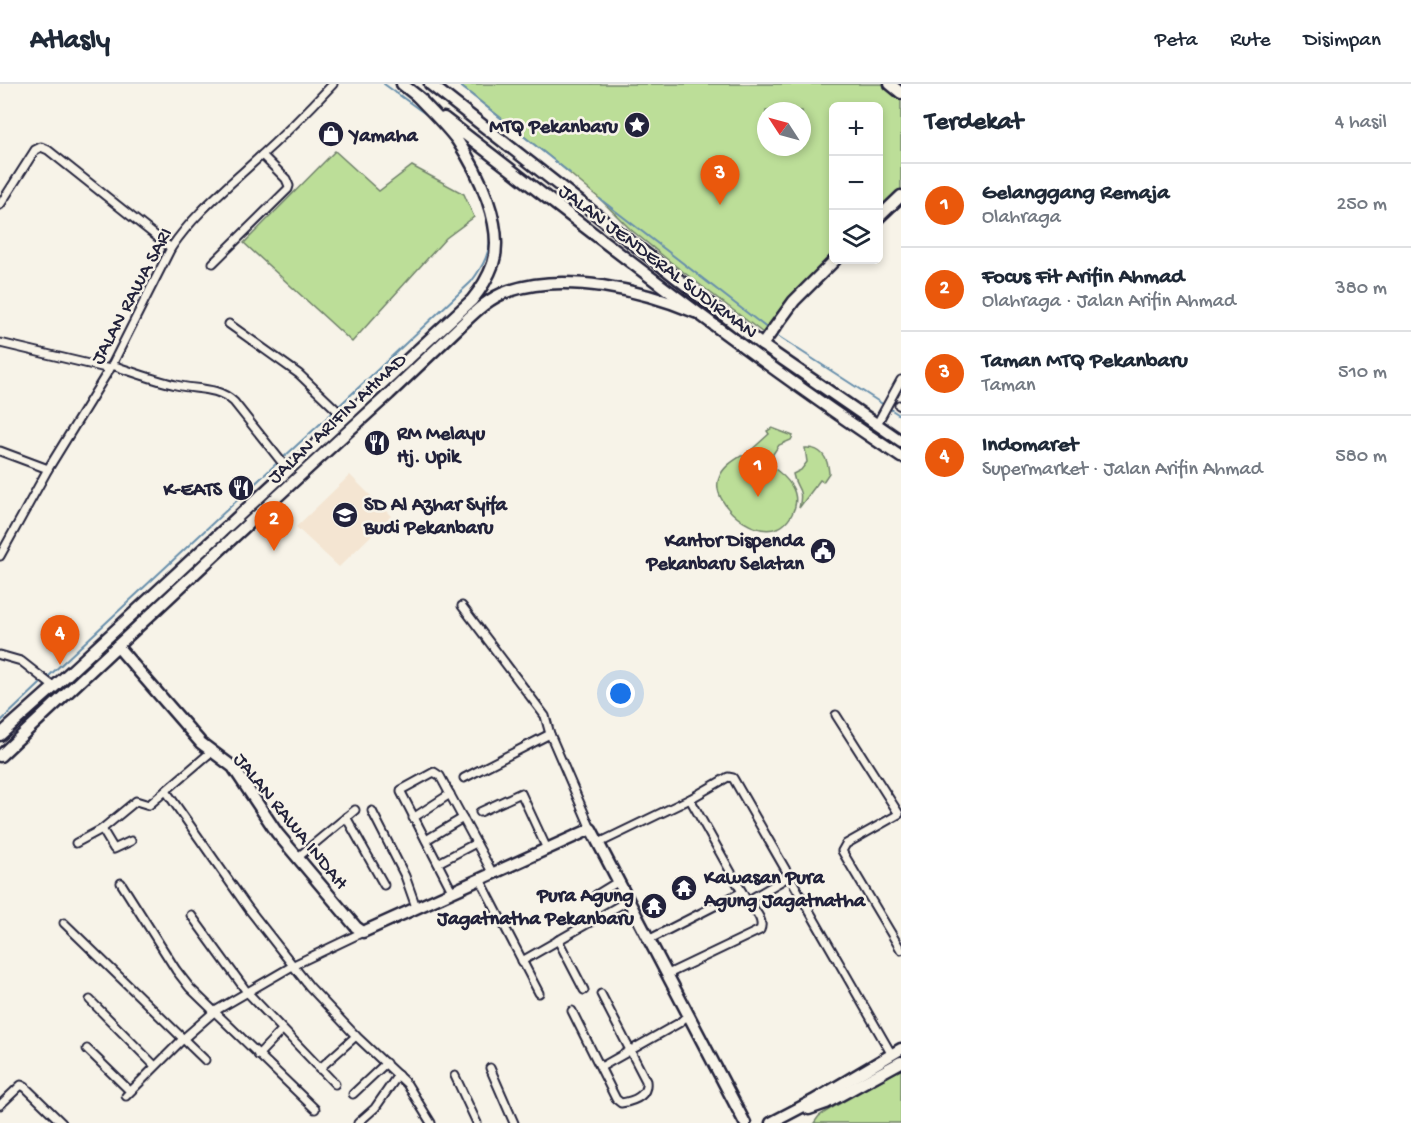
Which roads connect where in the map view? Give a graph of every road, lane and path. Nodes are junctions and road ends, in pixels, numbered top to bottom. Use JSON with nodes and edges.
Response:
{"nodes":[{"id":1,"x":333,"y":84,"type":"edge"},
{"id":2,"x":402,"y":84,"type":"edge"},
{"id":3,"x":430,"y":84,"type":"edge"},
{"id":4,"x":890,"y":84,"type":"edge"},
{"id":5,"x":901,"y":93,"type":"edge"},
{"id":6,"x":417,"y":96,"type":"junction"},
{"id":7,"x":262,"y":155,"type":"junction"},
{"id":8,"x":567,"y":193,"type":"junction"},
{"id":9,"x":901,"y":196,"type":"edge"},
{"id":10,"x":557,"y":205,"type":"junction"},
{"id":11,"x":0,"y":206,"type":"edge"},
{"id":12,"x":584,"y":207,"type":"junction"},
{"id":13,"x":883,"y":214,"type":"edge"},
{"id":14,"x":575,"y":219,"type":"junction"},
{"id":15,"x":171,"y":248,"type":"junction"},
{"id":16,"x":213,"y":263,"type":"dead end"},
{"id":17,"x":831,"y":264,"type":"edge"},
{"id":18,"x":695,"y":312,"type":"junction"},
{"id":19,"x":229,"y":324,"type":"dead end"},
{"id":20,"x":0,"y":343,"type":"edge"},
{"id":21,"x":762,"y":345,"type":"junction"},
{"id":22,"x":111,"y":367,"type":"junction"},
{"id":23,"x":901,"y":380,"type":"edge"},
{"id":24,"x":345,"y":418,"type":"junction"},
{"id":25,"x":877,"y":424,"type":"junction"},
{"id":26,"x":901,"y":441,"type":"edge"},
{"id":27,"x":0,"y":451,"type":"edge"},
{"id":28,"x":901,"y":457,"type":"edge"},
{"id":29,"x":48,"y":469,"type":"junction"},
{"id":30,"x":288,"y":470,"type":"junction"},
{"id":31,"x":213,"y":538,"type":"junction"},
{"id":32,"x":221,"y":548,"type":"junction"},
{"id":33,"x":0,"y":556,"type":"edge"},
{"id":34,"x":462,"y":606,"type":"dead end"},
{"id":35,"x":120,"y":648,"type":"junction"},
{"id":36,"x":0,"y":655,"type":"edge"},
{"id":37,"x":54,"y":687,"type":"junction"},
{"id":38,"x":836,"y":715,"type":"dead end"},
{"id":39,"x":550,"y":734,"type":"junction"},
{"id":40,"x":0,"y":735,"type":"edge"},
{"id":41,"x":211,"y":752,"type":"junction"},
{"id":42,"x":0,"y":756,"type":"edge"},
{"id":43,"x":464,"y":777,"type":"dead end"},
{"id":44,"x":166,"y":792,"type":"junction"},
{"id":45,"x":450,"y":794,"type":"junction"},
{"id":46,"x":690,"y":799,"type":"junction"},
{"id":47,"x":355,"y":810,"type":"dead end"},
{"id":48,"x":372,"y":811,"type":"dead end"},
{"id":49,"x":480,"y":812,"type":"dead end"},
{"id":50,"x":900,"y":813,"type":"edge"},
{"id":51,"x":346,"y":817,"type":"junction"},
{"id":52,"x":413,"y":818,"type":"junction"},
{"id":53,"x":463,"y":818,"type":"junction"},
{"id":54,"x":102,"y":829,"type":"junction"},
{"id":55,"x":591,"y":829,"type":"junction"},
{"id":56,"x":426,"y":840,"type":"junction"},
{"id":57,"x":131,"y":841,"type":"dead end"},
{"id":58,"x":76,"y":843,"type":"dead end"},
{"id":59,"x":476,"y":843,"type":"junction"},
{"id":60,"x":599,"y":843,"type":"junction"},
{"id":61,"x":547,"y":849,"type":"junction"},
{"id":62,"x":297,"y":858,"type":"junction"},
{"id":63,"x":438,"y":863,"type":"junction"},
{"id":64,"x":493,"y":874,"type":"junction"},
{"id":65,"x":789,"y":876,"type":"junction"},
{"id":66,"x":480,"y":879,"type":"junction"},
{"id":67,"x":619,"y":881,"type":"junction"},
{"id":68,"x":121,"y":883,"type":"dead end"},
{"id":69,"x":384,"y":885,"type":"dead end"},
{"id":70,"x":452,"y":891,"type":"junction"},
{"id":71,"x":742,"y":892,"type":"junction"},
{"id":72,"x":596,"y":895,"type":"dead end"},
{"id":73,"x":629,"y":900,"type":"junction"},
{"id":74,"x":747,"y":901,"type":"junction"},
{"id":75,"x":416,"y":907,"type":"junction"},
{"id":76,"x":191,"y":915,"type":"dead end"},
{"id":77,"x":64,"y":923,"type":"dead end"},
{"id":78,"x":363,"y":932,"type":"junction"},
{"id":79,"x":650,"y":939,"type":"junction"},
{"id":80,"x":558,"y":940,"type":"junction"},
{"id":81,"x":901,"y":950,"type":"edge"},
{"id":82,"x":522,"y":961,"type":"junction"},
{"id":83,"x":293,"y":965,"type":"junction"},
{"id":84,"x":668,"y":974,"type":"junction"},
{"id":85,"x":584,"y":990,"type":"dead end"},
{"id":86,"x":247,"y":992,"type":"junction"},
{"id":87,"x":539,"y":993,"type":"dead end"},
{"id":88,"x":601,"y":994,"type":"dead end"},
{"id":89,"x":90,"y":1000,"type":"dead end"},
{"id":90,"x":215,"y":1011,"type":"junction"},
{"id":91,"x":572,"y":1011,"type":"dead end"},
{"id":92,"x":689,"y":1014,"type":"junction"},
{"id":93,"x":282,"y":1030,"type":"junction"},
{"id":94,"x":356,"y":1036,"type":"junction"},
{"id":95,"x":183,"y":1039,"type":"junction"},
{"id":96,"x":87,"y":1048,"type":"dead end"},
{"id":97,"x":630,"y":1050,"type":"junction"},
{"id":98,"x":258,"y":1055,"type":"junction"},
{"id":99,"x":898,"y":1055,"type":"edge"},
{"id":100,"x":205,"y":1060,"type":"dead end"},
{"id":101,"x":386,"y":1063,"type":"junction"},
{"id":102,"x":155,"y":1066,"type":"junction"},
{"id":103,"x":601,"y":1067,"type":"junction"},
{"id":104,"x":490,"y":1068,"type":"dead end"},
{"id":105,"x":320,"y":1069,"type":"junction"},
{"id":106,"x":398,"y":1075,"type":"junction"},
{"id":107,"x":455,"y":1076,"type":"dead end"},
{"id":108,"x":335,"y":1084,"type":"dead end"},
{"id":109,"x":353,"y":1094,"type":"dead end"},
{"id":110,"x":0,"y":1105,"type":"edge"},
{"id":111,"x":315,"y":1109,"type":"dead end"},
{"id":112,"x":788,"y":1113,"type":"junction"},
{"id":113,"x":63,"y":1123,"type":"edge"},
{"id":114,"x":359,"y":1123,"type":"edge"},
{"id":115,"x":431,"y":1123,"type":"edge"},
{"id":116,"x":477,"y":1123,"type":"edge"},
{"id":117,"x":514,"y":1123,"type":"edge"},
{"id":118,"x":745,"y":1123,"type":"edge"},
{"id":119,"x":771,"y":1123,"type":"edge"}],
"edges":[{"from":1,"to":7,"type":"street","name":"JALAN RAWA SARI"},
{"from":2,"to":6,"type":"main road","name":"JALAN JENDERAL SUDIRMAN"},
{"from":3,"to":8,"type":"main road","name":"JALAN JENDERAL SUDIRMAN"},
{"from":4,"to":5,"type":"main road"},
{"from":6,"to":10,"type":"main road","name":"JALAN JENDERAL SUDIRMAN"},
{"from":6,"to":24,"type":"main road","name":"JALAN ARIFIN AHMAD"},
{"from":7,"to":15,"type":"street","name":"JALAN RAWA SARI"},
{"from":7,"to":16,"type":"street"},
{"from":8,"to":10,"type":"main road"},
{"from":8,"to":12,"type":"main road","name":"JALAN JENDERAL SUDIRMAN"},
{"from":9,"to":13,"type":"main road"},
{"from":10,"to":14,"type":"main road","name":"JALAN JENDERAL SUDIRMAN"},
{"from":11,"to":15,"type":"street"},
{"from":12,"to":14,"type":"main road"},
{"from":12,"to":21,"type":"main road","name":"JALAN JENDERAL SUDIRMAN"},
{"from":14,"to":18,"type":"main road","name":"JALAN JENDERAL SUDIRMAN"},
{"from":15,"to":22,"type":"street","name":"JALAN RAWA SARI"},
{"from":17,"to":21,"type":"main road"},
{"from":18,"to":28,"type":"main road","name":"JALAN JENDERAL SUDIRMAN"},
{"from":18,"to":32,"type":"main road","name":"JALAN ARIFIN AHMAD"},
{"from":19,"to":24,"type":"street"},
{"from":20,"to":22,"type":"street"},
{"from":21,"to":25,"type":"main road","name":"JALAN JENDERAL SUDIRMAN"},
{"from":22,"to":29,"type":"street","name":"JALAN RAWA SARI"},
{"from":22,"to":30,"type":"street"},
{"from":23,"to":25,"type":"street"},
{"from":24,"to":30,"type":"main road","name":"JALAN ARIFIN AHMAD"},
{"from":25,"to":26,"type":"main road","name":"JALAN JENDERAL SUDIRMAN"},
{"from":27,"to":29,"type":"street"},
{"from":29,"to":33,"type":"street","name":"JALAN RAWA SARI"},
{"from":30,"to":31,"type":"main road","name":"JALAN ARIFIN AHMAD"},
{"from":31,"to":32,"type":"main road"},
{"from":31,"to":37,"type":"main road","name":"JALAN ARIFIN AHMAD"},
{"from":32,"to":35,"type":"main road","name":"JALAN ARIFIN AHMAD"},
{"from":34,"to":39,"type":"street"},
{"from":35,"to":41,"type":"main road","name":"JALAN RAWA INDAH"},
{"from":35,"to":42,"type":"main road","name":"JALAN ARIFIN AHMAD"},
{"from":36,"to":37,"type":"street"},
{"from":37,"to":40,"type":"main road","name":"JALAN ARIFIN AHMAD"},
{"from":38,"to":50,"type":"street"},
{"from":39,"to":43,"type":"street"},
{"from":39,"to":55,"type":"street"},
{"from":41,"to":44,"type":"street"},
{"from":41,"to":62,"type":"main road","name":"JALAN RAWA INDAH"},
{"from":44,"to":54,"type":"street"},
{"from":44,"to":83,"type":"street"},
{"from":45,"to":52,"type":"street"},
{"from":45,"to":52,"type":"street"},
{"from":45,"to":53,"type":"street"},
{"from":46,"to":60,"type":"street"},
{"from":46,"to":65,"type":"street"},
{"from":46,"to":71,"type":"street"},
{"from":47,"to":51,"type":"street"},
{"from":48,"to":75,"type":"street"},
{"from":49,"to":61,"type":"street"},
{"from":50,"to":81,"type":"street"},
{"from":51,"to":62,"type":"street"},
{"from":51,"to":69,"type":"street"},
{"from":52,"to":56,"type":"street"},
{"from":53,"to":56,"type":"street"},
{"from":53,"to":59,"type":"street"},
{"from":54,"to":57,"type":"street"},
{"from":54,"to":58,"type":"street"},
{"from":55,"to":60,"type":"main road"},
{"from":55,"to":61,"type":"main road"},
{"from":56,"to":63,"type":"street"},
{"from":59,"to":63,"type":"street"},
{"from":59,"to":64,"type":"street"},
{"from":60,"to":67,"type":"main road"},
{"from":61,"to":64,"type":"main road"},
{"from":62,"to":78,"type":"main road","name":"JALAN RAWA INDAH"},
{"from":63,"to":70,"type":"street"},
{"from":64,"to":66,"type":"main road"},
{"from":65,"to":74,"type":"street"},
{"from":65,"to":99,"type":"street"},
{"from":66,"to":70,"type":"main road"},
{"from":66,"to":82,"type":"street"},
{"from":67,"to":72,"type":"street"},
{"from":67,"to":73,"type":"main road"},
{"from":68,"to":90,"type":"street"},
{"from":70,"to":75,"type":"main road"},
{"from":71,"to":74,"type":"street"},
{"from":71,"to":79,"type":"street"},
{"from":73,"to":79,"type":"main road"},
{"from":73,"to":80,"type":"street"},
{"from":74,"to":84,"type":"street"},
{"from":75,"to":78,"type":"main road"},
{"from":76,"to":86,"type":"street"},
{"from":77,"to":95,"type":"street"},
{"from":78,"to":83,"type":"street"},
{"from":79,"to":84,"type":"main road"},
{"from":80,"to":82,"type":"street"},
{"from":80,"to":85,"type":"street"},
{"from":82,"to":87,"type":"street"},
{"from":83,"to":86,"type":"street"},
{"from":83,"to":94,"type":"street"},
{"from":84,"to":92,"type":"main road"},
{"from":86,"to":90,"type":"street"},
{"from":86,"to":93,"type":"street"},
{"from":88,"to":97,"type":"street"},
{"from":89,"to":102,"type":"street"},
{"from":90,"to":95,"type":"street"},
{"from":90,"to":98,"type":"street"},
{"from":91,"to":103,"type":"street"},
{"from":92,"to":97,"type":"street"},
{"from":92,"to":118,"type":"main road"},
{"from":93,"to":98,"type":"street"},
{"from":93,"to":105,"type":"street"},
{"from":94,"to":101,"type":"street"},
{"from":94,"to":105,"type":"street"},
{"from":95,"to":100,"type":"street"},
{"from":95,"to":102,"type":"street"},
{"from":96,"to":102,"type":"street"},
{"from":97,"to":103,"type":"street"},
{"from":97,"to":103,"type":"street"},
{"from":98,"to":111,"type":"street"},
{"from":99,"to":112,"type":"main road"},
{"from":99,"to":112,"type":"main road"},
{"from":101,"to":106,"type":"street"},
{"from":101,"to":109,"type":"street"},
{"from":104,"to":117,"type":"street"},
{"from":105,"to":108,"type":"street"},
{"from":106,"to":114,"type":"street"},
{"from":106,"to":115,"type":"street"},
{"from":107,"to":116,"type":"street"},
{"from":110,"to":113,"type":"street"},
{"from":112,"to":119,"type":"main road"}]}
